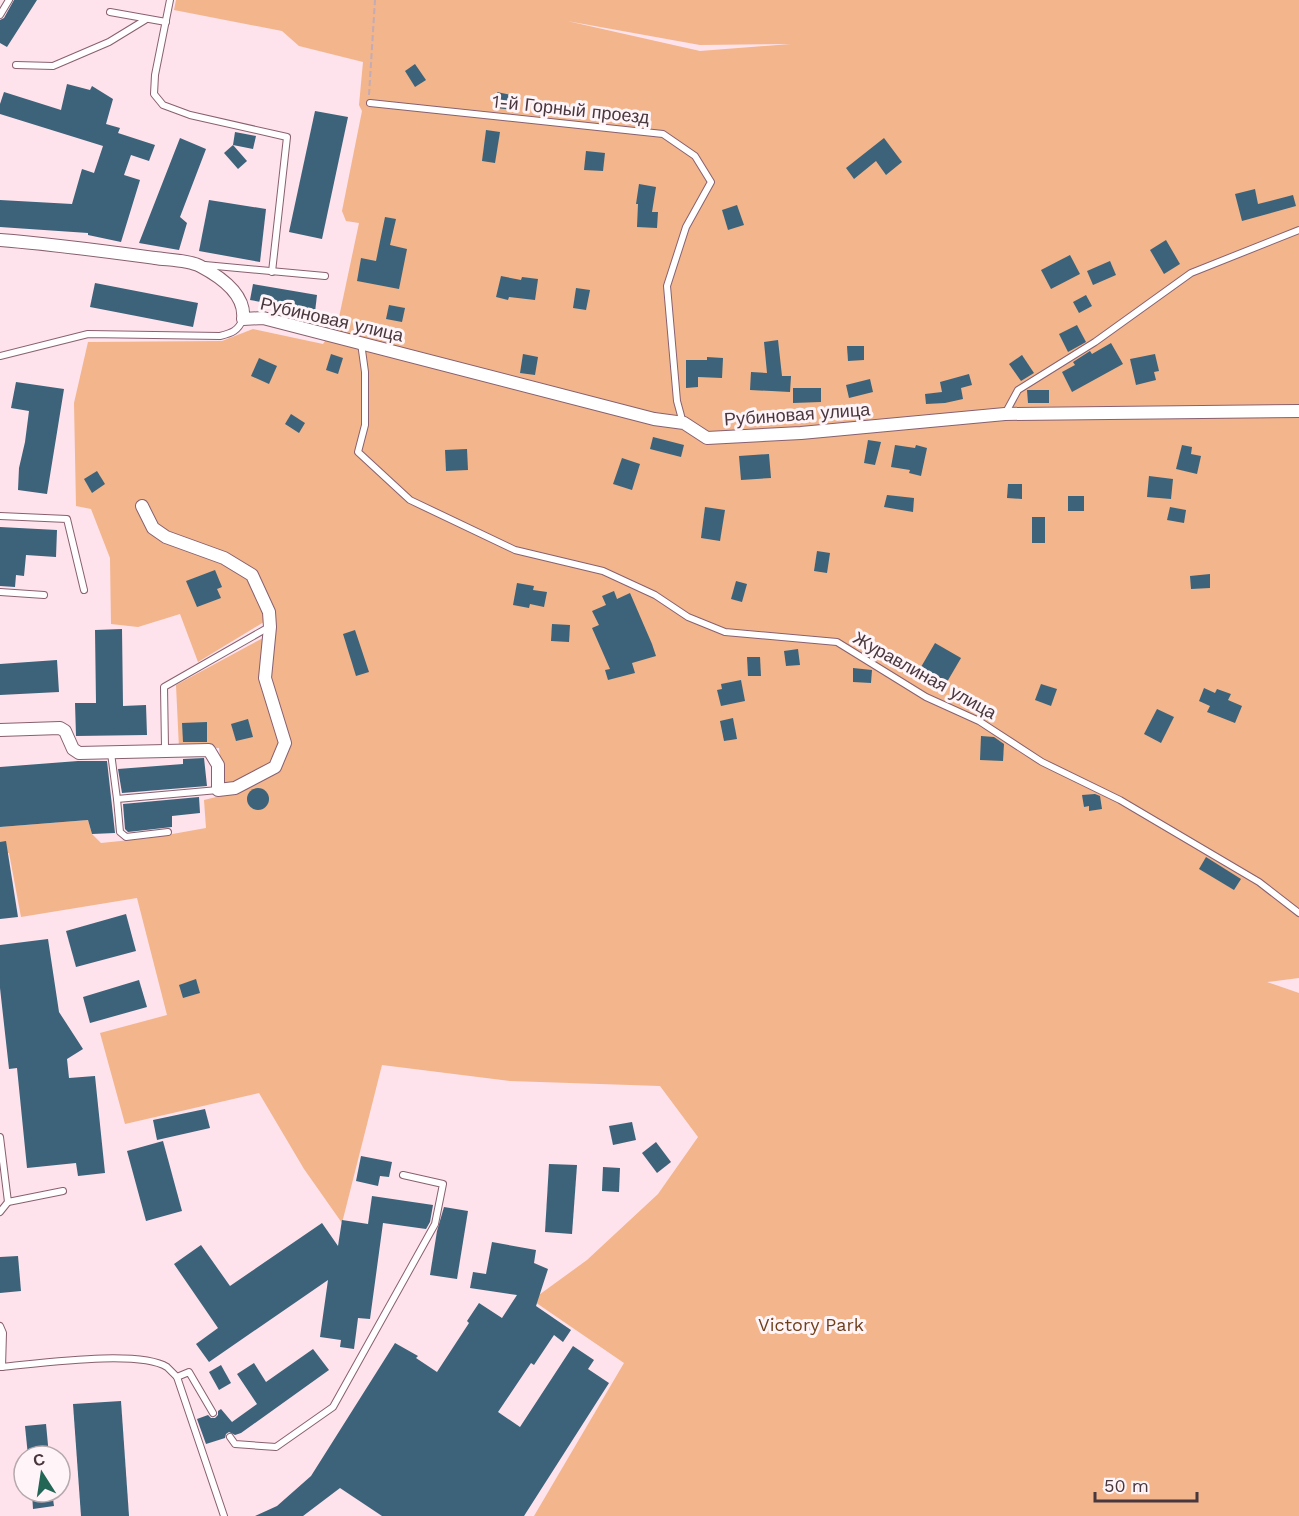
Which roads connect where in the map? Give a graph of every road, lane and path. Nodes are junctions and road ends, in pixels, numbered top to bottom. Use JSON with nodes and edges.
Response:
{"nodes":[{"id":1,"x":9,"y":0,"type":"edge"},
{"id":2,"x":170,"y":0,"type":"edge"},
{"id":3,"x":375,"y":0,"type":"edge"},
{"id":4,"x":110,"y":12,"type":"dead end"},
{"id":5,"x":0,"y":15,"type":"edge"},
{"id":6,"x":146,"y":20,"type":"junction"},
{"id":7,"x":166,"y":22,"type":"junction"},
{"id":8,"x":16,"y":65,"type":"dead end"},
{"id":9,"x":370,"y":104,"type":"joint"},
{"id":10,"x":1299,"y":230,"type":"edge"},
{"id":11,"x":0,"y":240,"type":"edge"},
{"id":12,"x":198,"y":265,"type":"junction"},
{"id":13,"x":272,"y":272,"type":"junction"},
{"id":14,"x":325,"y":276,"type":"dead end"},
{"id":15,"x":243,"y":319,"type":"junction"},
{"id":16,"x":361,"y":343,"type":"junction"},
{"id":17,"x":0,"y":356,"type":"edge"},
{"id":18,"x":1299,"y":411,"type":"edge"},
{"id":19,"x":1005,"y":414,"type":"junction"},
{"id":20,"x":684,"y":423,"type":"junction"},
{"id":21,"x":142,"y":506,"type":"dead end"},
{"id":22,"x":0,"y":516,"type":"edge"},
{"id":23,"x":84,"y":591,"type":"dead end"},
{"id":24,"x":0,"y":592,"type":"edge"},
{"id":25,"x":44,"y":595,"type":"dead end"},
{"id":26,"x":270,"y":627,"type":"junction"},
{"id":27,"x":0,"y":730,"type":"edge"},
{"id":28,"x":163,"y":750,"type":"junction"},
{"id":29,"x":111,"y":753,"type":"junction"},
{"id":30,"x":219,"y":790,"type":"junction"},
{"id":31,"x":117,"y":799,"type":"junction"},
{"id":32,"x":168,"y":832,"type":"dead end"},
{"id":33,"x":1299,"y":913,"type":"edge"},
{"id":34,"x":0,"y":1137,"type":"edge"},
{"id":35,"x":403,"y":1175,"type":"dead end"},
{"id":36,"x":63,"y":1191,"type":"dead end"},
{"id":37,"x":8,"y":1202,"type":"junction"},
{"id":38,"x":0,"y":1212,"type":"edge"},
{"id":39,"x":0,"y":1326,"type":"edge"},
{"id":40,"x":1,"y":1367,"type":"edge"},
{"id":41,"x":177,"y":1377,"type":"junction"},
{"id":42,"x":213,"y":1413,"type":"dead end"},
{"id":43,"x":230,"y":1437,"type":"dead end"},
{"id":44,"x":224,"y":1516,"type":"edge"}],
"edges":[{"from":1,"to":5,"type":"lane"},
{"from":2,"to":7,"type":"lane"},
{"from":3,"to":9,"type":"path"},
{"from":4,"to":6,"type":"lane"},
{"from":6,"to":7,"type":"lane"},
{"from":6,"to":8,"type":"lane"},
{"from":7,"to":13,"type":"lane"},
{"from":9,"to":20,"type":"lane","name":"1-й Горный проезд"},
{"from":10,"to":19,"type":"lane"},
{"from":11,"to":12,"type":"street"},
{"from":12,"to":13,"type":"lane"},
{"from":12,"to":15,"type":"street"},
{"from":13,"to":14,"type":"lane"},
{"from":15,"to":16,"type":"street","name":"Рубиновая улица"},
{"from":15,"to":17,"type":"lane"},
{"from":16,"to":20,"type":"street","name":"Рубиновая улица"},
{"from":16,"to":33,"type":"lane","name":"Журавлиная улица"},
{"from":18,"to":19,"type":"street","name":"Рубиновая улица"},
{"from":19,"to":20,"type":"street","name":"Рубиновая улица"},
{"from":21,"to":26,"type":"street"},
{"from":22,"to":23,"type":"lane"},
{"from":24,"to":25,"type":"lane"},
{"from":26,"to":28,"type":"lane"},
{"from":26,"to":30,"type":"street"},
{"from":27,"to":29,"type":"street"},
{"from":28,"to":29,"type":"street"},
{"from":28,"to":30,"type":"street"},
{"from":29,"to":31,"type":"lane"},
{"from":30,"to":31,"type":"lane"},
{"from":31,"to":32,"type":"lane"},
{"from":34,"to":37,"type":"lane"},
{"from":35,"to":43,"type":"lane"},
{"from":36,"to":37,"type":"lane"},
{"from":37,"to":38,"type":"lane"},
{"from":39,"to":40,"type":"lane"},
{"from":40,"to":41,"type":"lane"},
{"from":41,"to":42,"type":"lane"},
{"from":41,"to":44,"type":"lane"}]}
